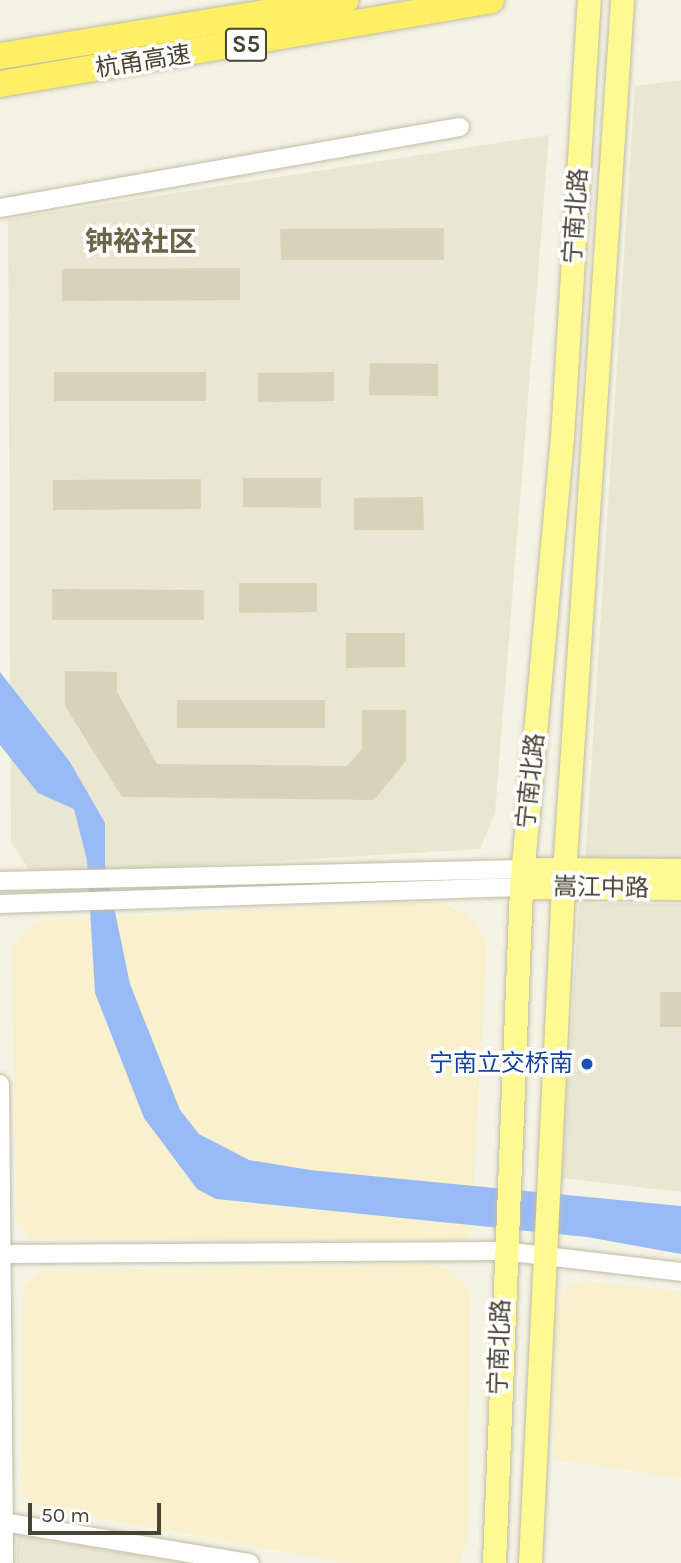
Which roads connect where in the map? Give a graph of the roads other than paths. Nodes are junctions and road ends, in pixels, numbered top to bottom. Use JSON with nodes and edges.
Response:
{"nodes":[{"id":1,"x":345,"y":0,"type":"edge"},
{"id":2,"x":491,"y":0,"type":"edge"},
{"id":3,"x":589,"y":0,"type":"edge"},
{"id":4,"x":622,"y":0,"type":"edge"},
{"id":5,"x":0,"y":56,"type":"edge"},
{"id":6,"x":0,"y":85,"type":"edge"},
{"id":7,"x":460,"y":127,"type":"dead end"},
{"id":8,"x":0,"y":208,"type":"edge"},
{"id":9,"x":681,"y":870,"type":"edge"},
{"id":10,"x":522,"y":878,"type":"junction"},
{"id":11,"x":564,"y":878,"type":"junction"},
{"id":12,"x":0,"y":881,"type":"edge"},
{"id":13,"x":681,"y":888,"type":"edge"},
{"id":14,"x":0,"y":904,"type":"edge"},
{"id":15,"x":0,"y":1084,"type":"edge"},
{"id":16,"x":503,"y":1247,"type":"junction"},
{"id":17,"x":543,"y":1252,"type":"junction"},
{"id":18,"x":1,"y":1254,"type":"edge"},
{"id":19,"x":681,"y":1272,"type":"edge"},
{"id":20,"x":5,"y":1522,"type":"junction"},
{"id":21,"x":4,"y":1563,"type":"edge"},
{"id":22,"x":250,"y":1563,"type":"edge"},
{"id":23,"x":494,"y":1563,"type":"edge"},
{"id":24,"x":530,"y":1563,"type":"edge"}],
"edges":[{"from":1,"to":5,"type":"highway","name":"杭甬高速","number":"S5"},
{"from":2,"to":6,"type":"highway","name":"杭甬高速","number":"S5"},
{"from":3,"to":10,"type":"main road","name":"宁南北路"},
{"from":4,"to":11,"type":"main road","name":"宁南北路"},
{"from":7,"to":8,"type":"street"},
{"from":9,"to":11,"type":"main road","name":"嵩江中路"},
{"from":10,"to":11,"type":"main road","name":"嵩江中路"},
{"from":10,"to":12,"type":"street"},
{"from":10,"to":14,"type":"street"},
{"from":10,"to":16,"type":"main road","name":"宁南北路"},
{"from":11,"to":13,"type":"main road","name":"嵩江中路"},
{"from":11,"to":17,"type":"main road","name":"宁南北路"},
{"from":15,"to":18,"type":"street"},
{"from":16,"to":17,"type":"street"},
{"from":16,"to":18,"type":"street"},
{"from":16,"to":23,"type":"main road","name":"宁南北路"},
{"from":17,"to":19,"type":"street"},
{"from":17,"to":24,"type":"main road","name":"宁南北路"},
{"from":18,"to":20,"type":"street"},
{"from":20,"to":21,"type":"street"},
{"from":20,"to":22,"type":"street"}]}
